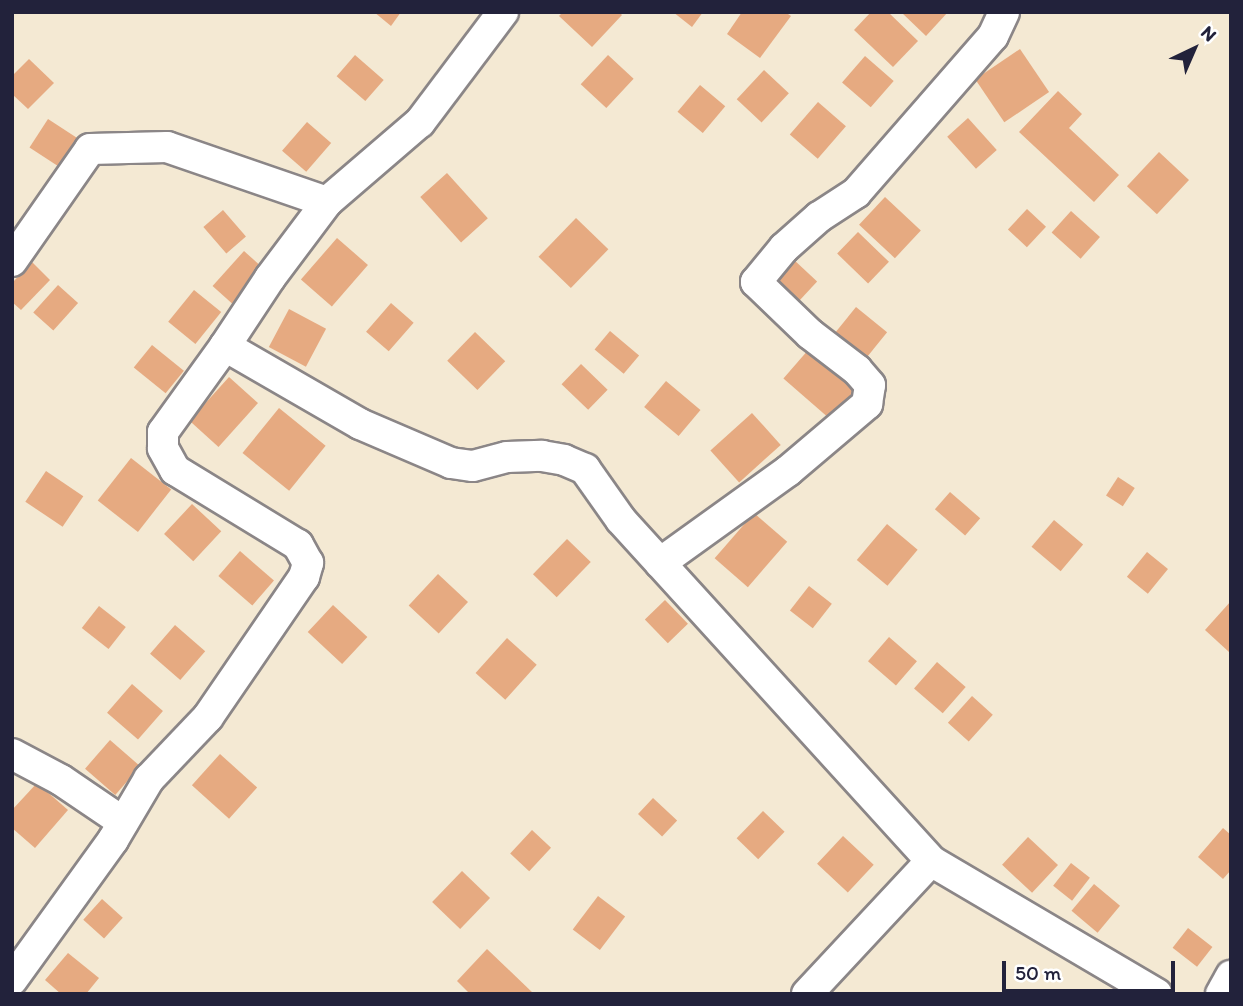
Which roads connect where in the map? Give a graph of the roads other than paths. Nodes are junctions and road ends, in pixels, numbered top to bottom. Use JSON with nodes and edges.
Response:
{"nodes":[{"id":1,"x":503,"y":12,"type":"edge"},
{"id":2,"x":1004,"y":12,"type":"edge"},
{"id":3,"x":327,"y":202,"type":"junction"},
{"id":4,"x":12,"y":261,"type":"edge"},
{"id":5,"x":225,"y":346,"type":"junction"},
{"id":6,"x":660,"y":563,"type":"junction"},
{"id":7,"x":12,"y":754,"type":"edge"},
{"id":8,"x":123,"y":822,"type":"junction"},
{"id":9,"x":931,"y":861,"type":"junction"},
{"id":10,"x":1231,"y":976,"type":"edge"},
{"id":11,"x":12,"y":980,"type":"edge"},
{"id":12,"x":1150,"y":992,"type":"edge"},
{"id":13,"x":807,"y":994,"type":"edge"},
{"id":14,"x":1221,"y":994,"type":"edge"}],
"edges":[{"from":1,"to":3,"type":"street"},
{"from":2,"to":6,"type":"street"},
{"from":3,"to":4,"type":"street"},
{"from":3,"to":5,"type":"street"},
{"from":5,"to":6,"type":"street"},
{"from":5,"to":8,"type":"street"},
{"from":6,"to":9,"type":"street"},
{"from":7,"to":8,"type":"street"},
{"from":8,"to":11,"type":"street"},
{"from":9,"to":12,"type":"street"},
{"from":9,"to":13,"type":"street"},
{"from":10,"to":14,"type":"street"}]}
